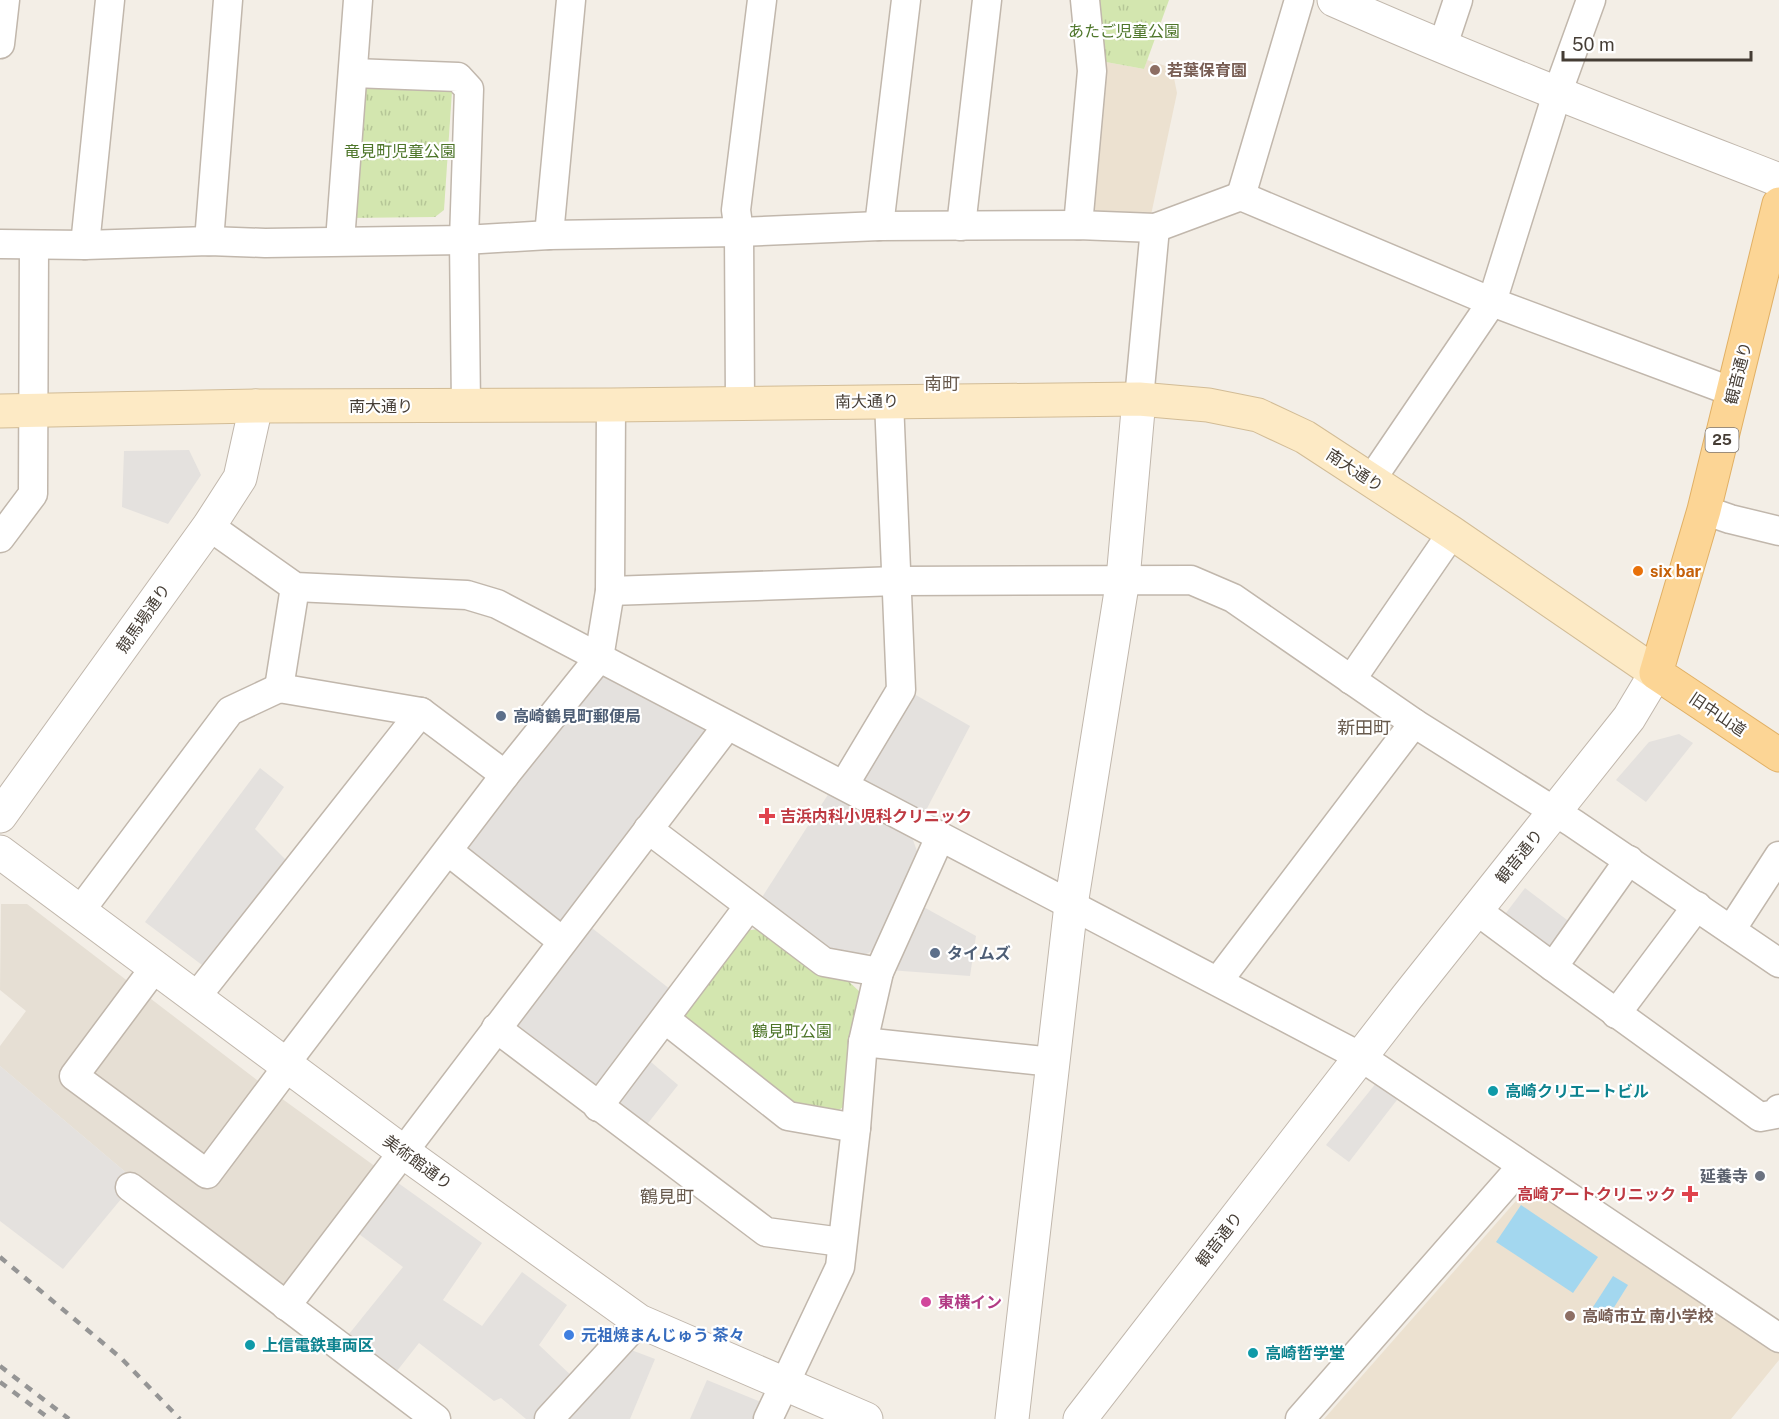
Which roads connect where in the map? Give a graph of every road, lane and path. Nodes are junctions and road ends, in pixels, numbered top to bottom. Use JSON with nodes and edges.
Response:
{"nodes":[{"id":1,"x":5,"y":0,"type":"edge"},
{"id":2,"x":110,"y":0,"type":"edge"},
{"id":3,"x":228,"y":0,"type":"edge"},
{"id":4,"x":358,"y":0,"type":"edge"},
{"id":5,"x":572,"y":0,"type":"edge"},
{"id":6,"x":762,"y":0,"type":"edge"},
{"id":7,"x":906,"y":0,"type":"edge"},
{"id":8,"x":987,"y":0,"type":"edge"},
{"id":9,"x":1085,"y":0,"type":"edge"},
{"id":10,"x":1299,"y":0,"type":"edge"},
{"id":11,"x":1334,"y":0,"type":"edge"},
{"id":12,"x":1458,"y":0,"type":"edge"},
{"id":13,"x":1591,"y":0,"type":"edge"},
{"id":14,"x":0,"y":44,"type":"edge"},
{"id":15,"x":1442,"y":48,"type":"junction"},
{"id":16,"x":353,"y":73,"type":"junction"},
{"id":17,"x":1557,"y":94,"type":"junction"},
{"id":18,"x":1779,"y":180,"type":"edge"},
{"id":19,"x":1241,"y":196,"type":"junction"},
{"id":20,"x":1779,"y":204,"type":"edge"},
{"id":21,"x":1078,"y":225,"type":"junction"},
{"id":22,"x":879,"y":226,"type":"junction"},
{"id":23,"x":961,"y":226,"type":"junction"},
{"id":24,"x":1155,"y":228,"type":"junction"},
{"id":25,"x":740,"y":232,"type":"junction"},
{"id":26,"x":549,"y":235,"type":"junction"},
{"id":27,"x":464,"y":240,"type":"junction"},
{"id":28,"x":340,"y":241,"type":"junction"},
{"id":29,"x":209,"y":242,"type":"junction"},
{"id":30,"x":0,"y":244,"type":"edge"},
{"id":31,"x":34,"y":245,"type":"junction"},
{"id":32,"x":84,"y":245,"type":"junction"},
{"id":33,"x":1492,"y":302,"type":"junction"},
{"id":34,"x":1733,"y":392,"type":"junction"},
{"id":35,"x":1139,"y":399,"type":"junction"},
{"id":36,"x":889,"y":401,"type":"junction"},
{"id":37,"x":740,"y":403,"type":"junction"},
{"id":38,"x":466,"y":405,"type":"junction"},
{"id":39,"x":612,"y":405,"type":"junction"},
{"id":40,"x":256,"y":406,"type":"junction"},
{"id":41,"x":34,"y":410,"type":"junction"},
{"id":42,"x":0,"y":411,"type":"edge"},
{"id":43,"x":1371,"y":480,"type":"junction"},
{"id":44,"x":1704,"y":510,"type":"junction"},
{"id":45,"x":209,"y":526,"type":"junction"},
{"id":46,"x":1779,"y":531,"type":"edge"},
{"id":47,"x":1452,"y":533,"type":"junction"},
{"id":48,"x":0,"y":538,"type":"edge"},
{"id":49,"x":1123,"y":579,"type":"junction"},
{"id":50,"x":897,"y":581,"type":"junction"},
{"id":51,"x":295,"y":586,"type":"junction"},
{"id":52,"x":610,"y":591,"type":"junction"},
{"id":53,"x":599,"y":657,"type":"junction"},
{"id":54,"x":1656,"y":673,"type":"junction"},
{"id":55,"x":1351,"y":680,"type":"junction"},
{"id":56,"x":279,"y":688,"type":"junction"},
{"id":57,"x":421,"y":712,"type":"junction"},
{"id":58,"x":1414,"y":723,"type":"junction"},
{"id":59,"x":727,"y":726,"type":"junction"},
{"id":60,"x":1779,"y":755,"type":"edge"},
{"id":61,"x":505,"y":775,"type":"junction"},
{"id":62,"x":844,"y":785,"type":"junction"},
{"id":63,"x":1555,"y":811,"type":"junction"},
{"id":64,"x":0,"y":816,"type":"edge"},
{"id":65,"x":648,"y":830,"type":"junction"},
{"id":66,"x":940,"y":837,"type":"junction"},
{"id":67,"x":448,"y":851,"type":"junction"},
{"id":68,"x":0,"y":852,"type":"edge"},
{"id":69,"x":1779,"y":856,"type":"edge"},
{"id":70,"x":1629,"y":860,"type":"junction"},
{"id":71,"x":1071,"y":905,"type":"junction"},
{"id":72,"x":749,"y":906,"type":"junction"},
{"id":73,"x":1697,"y":906,"type":"junction"},
{"id":74,"x":1476,"y":909,"type":"junction"},
{"id":75,"x":80,"y":911,"type":"junction"},
{"id":76,"x":1731,"y":930,"type":"junction"},
{"id":77,"x":562,"y":941,"type":"junction"},
{"id":78,"x":1779,"y":963,"type":"edge"},
{"id":79,"x":156,"y":966,"type":"junction"},
{"id":80,"x":1553,"y":967,"type":"junction"},
{"id":81,"x":879,"y":972,"type":"junction"},
{"id":82,"x":1218,"y":981,"type":"junction"},
{"id":83,"x":196,"y":998,"type":"junction"},
{"id":84,"x":1616,"y":1014,"type":"junction"},
{"id":85,"x":665,"y":1019,"type":"junction"},
{"id":86,"x":496,"y":1028,"type":"junction"},
{"id":87,"x":863,"y":1042,"type":"junction"},
{"id":88,"x":1361,"y":1057,"type":"junction"},
{"id":89,"x":1053,"y":1062,"type":"junction"},
{"id":90,"x":287,"y":1065,"type":"junction"},
{"id":91,"x":598,"y":1107,"type":"junction"},
{"id":92,"x":1779,"y":1109,"type":"edge"},
{"id":93,"x":856,"y":1128,"type":"junction"},
{"id":94,"x":402,"y":1151,"type":"junction"},
{"id":95,"x":1522,"y":1166,"type":"junction"},
{"id":96,"x":130,"y":1187,"type":"dead end"},
{"id":97,"x":842,"y":1242,"type":"junction"},
{"id":98,"x":286,"y":1306,"type":"junction"},
{"id":99,"x":639,"y":1321,"type":"junction"},
{"id":100,"x":1779,"y":1338,"type":"edge"},
{"id":101,"x":785,"y":1383,"type":"junction"},
{"id":102,"x":436,"y":1419,"type":"edge"},
{"id":103,"x":549,"y":1419,"type":"edge"},
{"id":104,"x":768,"y":1419,"type":"edge"},
{"id":105,"x":866,"y":1419,"type":"edge"},
{"id":106,"x":1012,"y":1419,"type":"edge"},
{"id":107,"x":1080,"y":1419,"type":"edge"},
{"id":108,"x":1300,"y":1419,"type":"edge"}],
"edges":[{"from":1,"to":14,"type":"street"},
{"from":2,"to":32,"type":"street"},
{"from":3,"to":29,"type":"street"},
{"from":4,"to":16,"type":"street"},
{"from":5,"to":26,"type":"street"},
{"from":6,"to":25,"type":"street"},
{"from":7,"to":22,"type":"street"},
{"from":8,"to":23,"type":"street"},
{"from":9,"to":21,"type":"street"},
{"from":10,"to":19,"type":"street"},
{"from":11,"to":15,"type":"street"},
{"from":12,"to":15,"type":"street"},
{"from":13,"to":17,"type":"street"},
{"from":15,"to":17,"type":"street"},
{"from":16,"to":27,"type":"street"},
{"from":16,"to":28,"type":"street"},
{"from":17,"to":18,"type":"street"},
{"from":17,"to":33,"type":"street"},
{"from":19,"to":24,"type":"street"},
{"from":19,"to":33,"type":"street"},
{"from":20,"to":34,"type":"main road","name":"観音通り","number":"25"},
{"from":21,"to":23,"type":"street"},
{"from":21,"to":24,"type":"street"},
{"from":22,"to":23,"type":"street"},
{"from":22,"to":25,"type":"street"},
{"from":24,"to":35,"type":"street"},
{"from":25,"to":26,"type":"street"},
{"from":25,"to":37,"type":"street"},
{"from":26,"to":27,"type":"street"},
{"from":27,"to":28,"type":"street"},
{"from":27,"to":38,"type":"street"},
{"from":28,"to":29,"type":"street"},
{"from":29,"to":32,"type":"street"},
{"from":30,"to":31,"type":"street"},
{"from":31,"to":32,"type":"street"},
{"from":31,"to":41,"type":"street"},
{"from":33,"to":34,"type":"street"},
{"from":33,"to":43,"type":"street"},
{"from":34,"to":44,"type":"main road","name":"観音通り","number":"25"},
{"from":35,"to":36,"type":"main road","name":"南大通り"},
{"from":35,"to":43,"type":"main road","name":"南大通り"},
{"from":35,"to":49,"type":"street"},
{"from":36,"to":37,"type":"main road","name":"南大通り"},
{"from":36,"to":50,"type":"street"},
{"from":37,"to":39,"type":"main road","name":"南大通り"},
{"from":38,"to":39,"type":"main road","name":"南大通り"},
{"from":38,"to":40,"type":"main road","name":"南大通り"},
{"from":39,"to":52,"type":"street"},
{"from":40,"to":41,"type":"main road","name":"南大通り"},
{"from":40,"to":45,"type":"street","name":"競馬場通り"},
{"from":41,"to":42,"type":"main road","name":"南大通り"},
{"from":41,"to":48,"type":"street"},
{"from":43,"to":47,"type":"main road","name":"南大通り"},
{"from":44,"to":46,"type":"street"},
{"from":44,"to":54,"type":"main road","name":"観音通り","number":"25"},
{"from":45,"to":51,"type":"street"},
{"from":45,"to":64,"type":"street","name":"競馬場通り"},
{"from":47,"to":54,"type":"main road","name":"南大通り"},
{"from":47,"to":55,"type":"street"},
{"from":49,"to":50,"type":"street"},
{"from":49,"to":55,"type":"street"},
{"from":49,"to":71,"type":"street"},
{"from":50,"to":52,"type":"street"},
{"from":50,"to":62,"type":"street"},
{"from":51,"to":53,"type":"street"},
{"from":51,"to":56,"type":"street"},
{"from":52,"to":53,"type":"street"},
{"from":53,"to":59,"type":"street"},
{"from":53,"to":61,"type":"street"},
{"from":54,"to":60,"type":"main road","name":"旧中山道"},
{"from":54,"to":63,"type":"street","name":"観音通り"},
{"from":55,"to":58,"type":"street"},
{"from":56,"to":57,"type":"street"},
{"from":56,"to":75,"type":"street"},
{"from":57,"to":61,"type":"street"},
{"from":57,"to":83,"type":"street"},
{"from":58,"to":63,"type":"street"},
{"from":58,"to":82,"type":"street"},
{"from":59,"to":62,"type":"street"},
{"from":59,"to":65,"type":"street"},
{"from":61,"to":67,"type":"street"},
{"from":62,"to":66,"type":"street"},
{"from":63,"to":70,"type":"street"},
{"from":63,"to":74,"type":"street","name":"観音通り"},
{"from":65,"to":72,"type":"street"},
{"from":65,"to":77,"type":"street"},
{"from":66,"to":71,"type":"street"},
{"from":66,"to":81,"type":"street"},
{"from":67,"to":77,"type":"street"},
{"from":67,"to":90,"type":"street"},
{"from":68,"to":75,"type":"street","name":"美術館通り"},
{"from":69,"to":76,"type":"street"},
{"from":70,"to":73,"type":"street"},
{"from":70,"to":80,"type":"street"},
{"from":71,"to":82,"type":"street"},
{"from":71,"to":89,"type":"street"},
{"from":72,"to":81,"type":"street"},
{"from":72,"to":85,"type":"street"},
{"from":73,"to":76,"type":"street"},
{"from":73,"to":84,"type":"street"},
{"from":74,"to":80,"type":"street"},
{"from":74,"to":88,"type":"street","name":"観音通り"},
{"from":75,"to":79,"type":"street","name":"美術館通り"},
{"from":76,"to":78,"type":"street"},
{"from":77,"to":86,"type":"street"},
{"from":79,"to":83,"type":"street","name":"美術館通り"},
{"from":79,"to":90,"type":"street"},
{"from":80,"to":84,"type":"street"},
{"from":81,"to":87,"type":"street"},
{"from":82,"to":88,"type":"street"},
{"from":83,"to":90,"type":"street","name":"美術館通り"},
{"from":84,"to":92,"type":"street"},
{"from":85,"to":91,"type":"street"},
{"from":85,"to":93,"type":"street"},
{"from":86,"to":91,"type":"street"},
{"from":86,"to":94,"type":"street"},
{"from":87,"to":89,"type":"street"},
{"from":87,"to":93,"type":"street"},
{"from":88,"to":95,"type":"street"},
{"from":88,"to":107,"type":"street","name":"観音通り"},
{"from":89,"to":106,"type":"street"},
{"from":90,"to":94,"type":"street","name":"美術館通り"},
{"from":91,"to":97,"type":"street"},
{"from":93,"to":97,"type":"street"},
{"from":94,"to":98,"type":"street"},
{"from":94,"to":99,"type":"street","name":"美術館通り"},
{"from":95,"to":100,"type":"street"},
{"from":95,"to":108,"type":"street"},
{"from":96,"to":98,"type":"street"},
{"from":97,"to":101,"type":"street"},
{"from":98,"to":102,"type":"street"},
{"from":99,"to":101,"type":"street","name":"美術館通り"},
{"from":99,"to":103,"type":"street"},
{"from":101,"to":104,"type":"street"},
{"from":101,"to":105,"type":"street","name":"美術館通り"}]}
